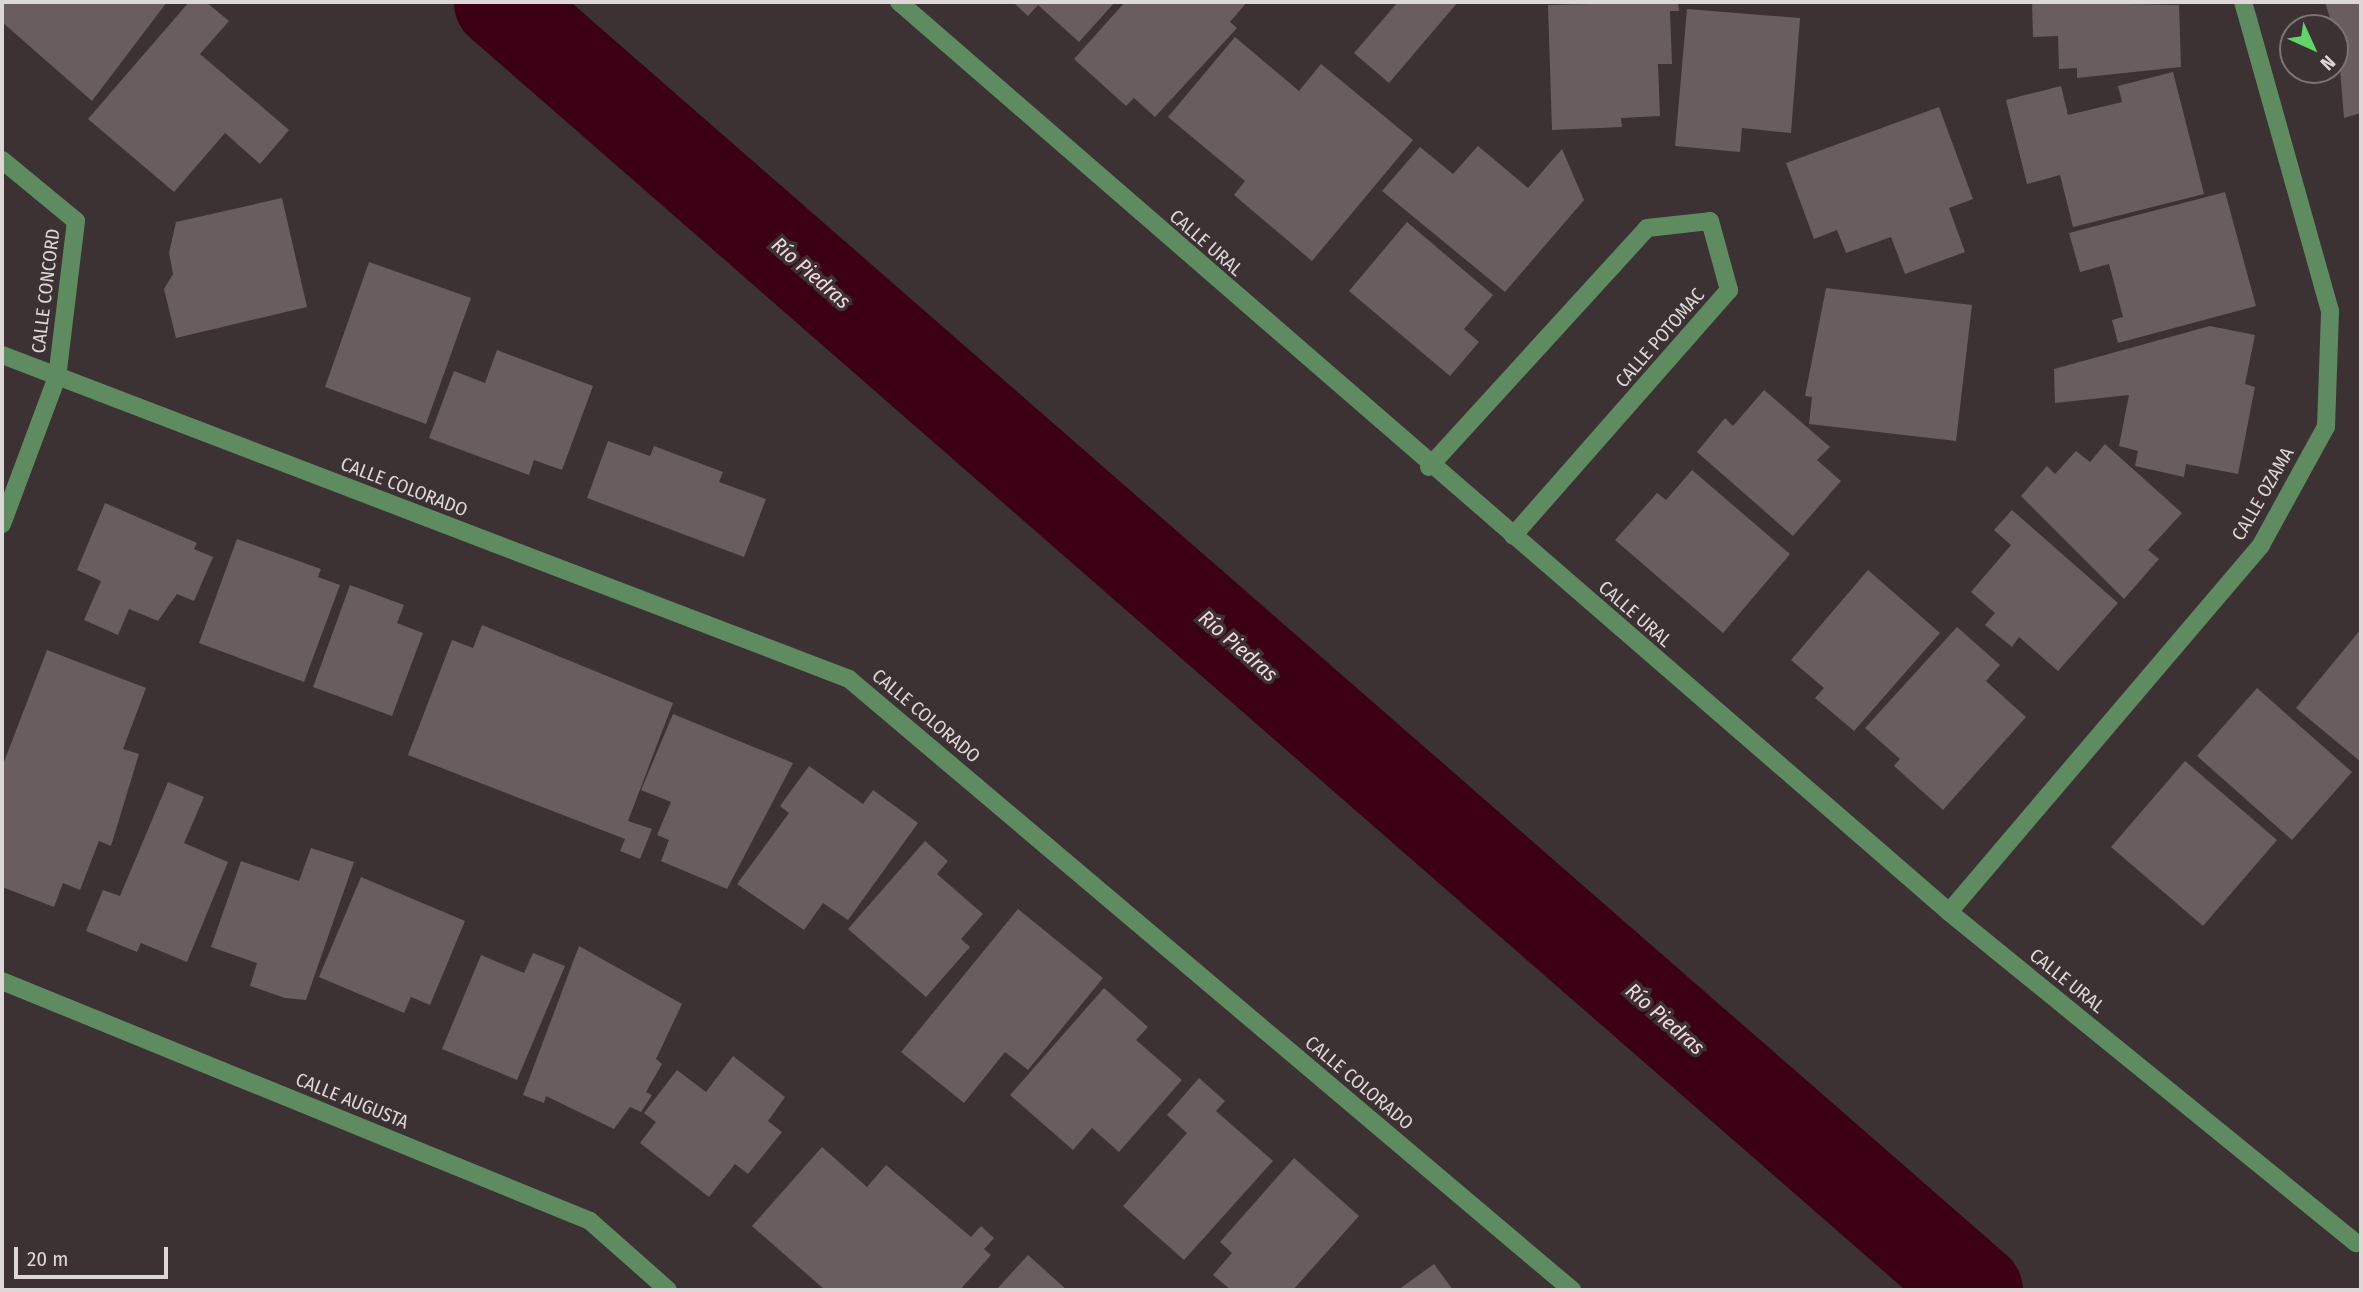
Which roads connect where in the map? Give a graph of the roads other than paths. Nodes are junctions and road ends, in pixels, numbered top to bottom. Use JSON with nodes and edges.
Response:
{"nodes":[{"id":1,"x":899,"y":2,"type":"edge"},
{"id":2,"x":2243,"y":2,"type":"edge"},
{"id":3,"x":2,"y":160,"type":"edge"},
{"id":4,"x":2,"y":355,"type":"edge"},
{"id":5,"x":57,"y":377,"type":"junction"},
{"id":6,"x":1429,"y":467,"type":"junction"},
{"id":7,"x":2,"y":524,"type":"edge"},
{"id":8,"x":1513,"y":536,"type":"junction"},
{"id":9,"x":1948,"y":912,"type":"junction"},
{"id":10,"x":2,"y":981,"type":"edge"},
{"id":11,"x":2356,"y":1243,"type":"dead end"},
{"id":12,"x":668,"y":1290,"type":"edge"},
{"id":13,"x":1572,"y":1290,"type":"edge"}],
"edges":[{"from":1,"to":6,"type":"street","name":"CALLE URAL"},
{"from":2,"to":9,"type":"street","name":"CALLE OZAMA"},
{"from":3,"to":5,"type":"street","name":"CALLE CONCORD"},
{"from":4,"to":5,"type":"street","name":"CALLE COLORADO"},
{"from":5,"to":7,"type":"street"},
{"from":5,"to":13,"type":"street","name":"CALLE COLORADO"},
{"from":6,"to":8,"type":"street","name":"CALLE URAL"},
{"from":6,"to":8,"type":"street","name":"CALLE POTOMAC"},
{"from":8,"to":9,"type":"street","name":"CALLE URAL"},
{"from":9,"to":11,"type":"street","name":"CALLE URAL"},
{"from":10,"to":12,"type":"street","name":"CALLE AUGUSTA"}]}
